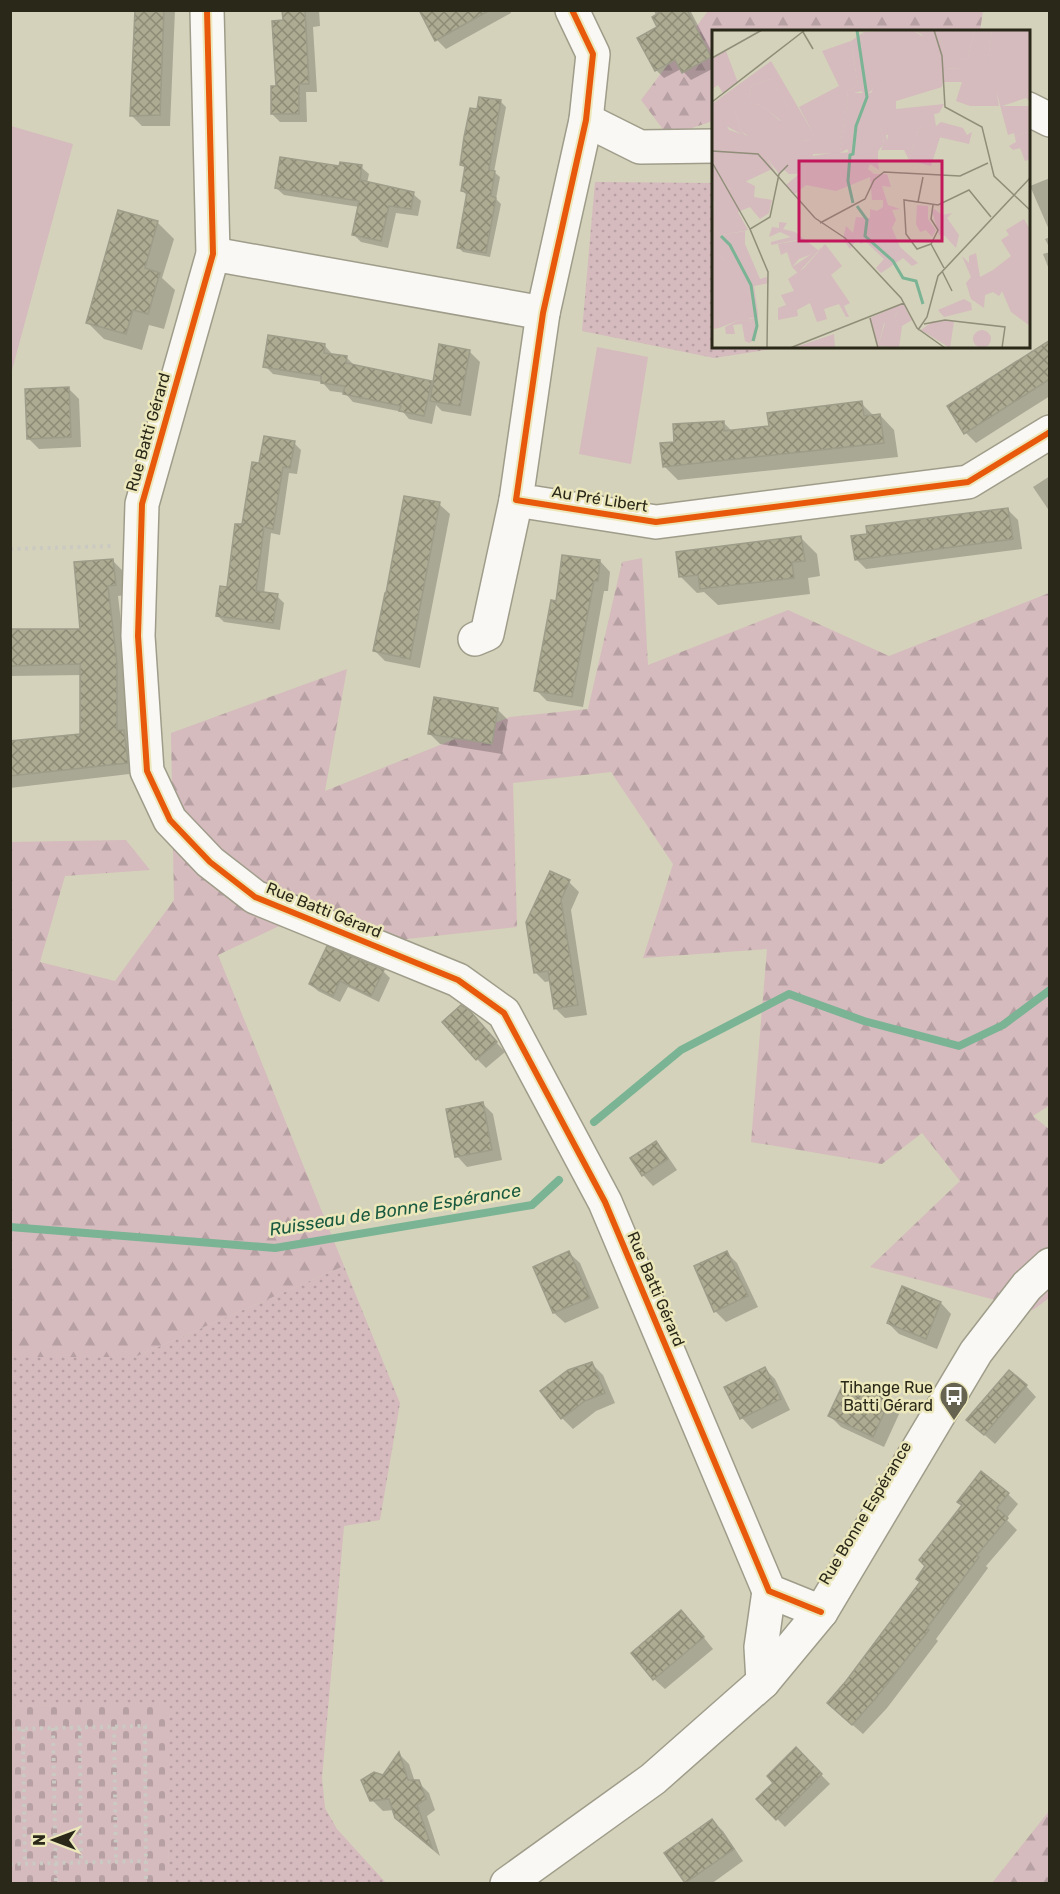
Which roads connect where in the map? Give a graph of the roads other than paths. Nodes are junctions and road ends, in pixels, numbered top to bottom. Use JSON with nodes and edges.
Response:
{"nodes":[{"id":1,"x":207,"y":10,"type":"edge"},
{"id":2,"x":572,"y":10,"type":"edge"},
{"id":3,"x":1030,"y":110,"type":"edge"},
{"id":4,"x":586,"y":120,"type":"junction"},
{"id":5,"x":1050,"y":120,"type":"edge"},
{"id":6,"x":712,"y":146,"type":"edge"},
{"id":7,"x":213,"y":254,"type":"junction"},
{"id":8,"x":543,"y":313,"type":"junction"},
{"id":9,"x":1050,"y":432,"type":"edge"},
{"id":10,"x":516,"y":500,"type":"junction"},
{"id":11,"x":475,"y":639,"type":"dead end"},
{"id":12,"x":1050,"y":1265,"type":"edge"},
{"id":13,"x":768,"y":1591,"type":"junction"},
{"id":14,"x":821,"y":1612,"type":"junction"},
{"id":15,"x":763,"y":1682,"type":"junction"},
{"id":16,"x":507,"y":1884,"type":"edge"}],
"edges":[{"from":1,"to":7,"type":"street","name":"Rue Batti Gérard"},
{"from":2,"to":4,"type":"street"},
{"from":3,"to":5,"type":"street"},
{"from":4,"to":6,"type":"street"},
{"from":4,"to":8,"type":"street"},
{"from":7,"to":8,"type":"street"},
{"from":7,"to":13,"type":"street","name":"Rue Batti Gérard"},
{"from":8,"to":10,"type":"street"},
{"from":9,"to":10,"type":"street","name":"Au Pré Libert"},
{"from":10,"to":11,"type":"street"},
{"from":12,"to":14,"type":"street","name":"Rue Bonne Espérance"},
{"from":13,"to":14,"type":"street"},
{"from":13,"to":15,"type":"street"},
{"from":14,"to":15,"type":"street","name":"Rue Bonne Espérance"},
{"from":15,"to":16,"type":"street","name":"Rue Bonne Espérance"}]}
